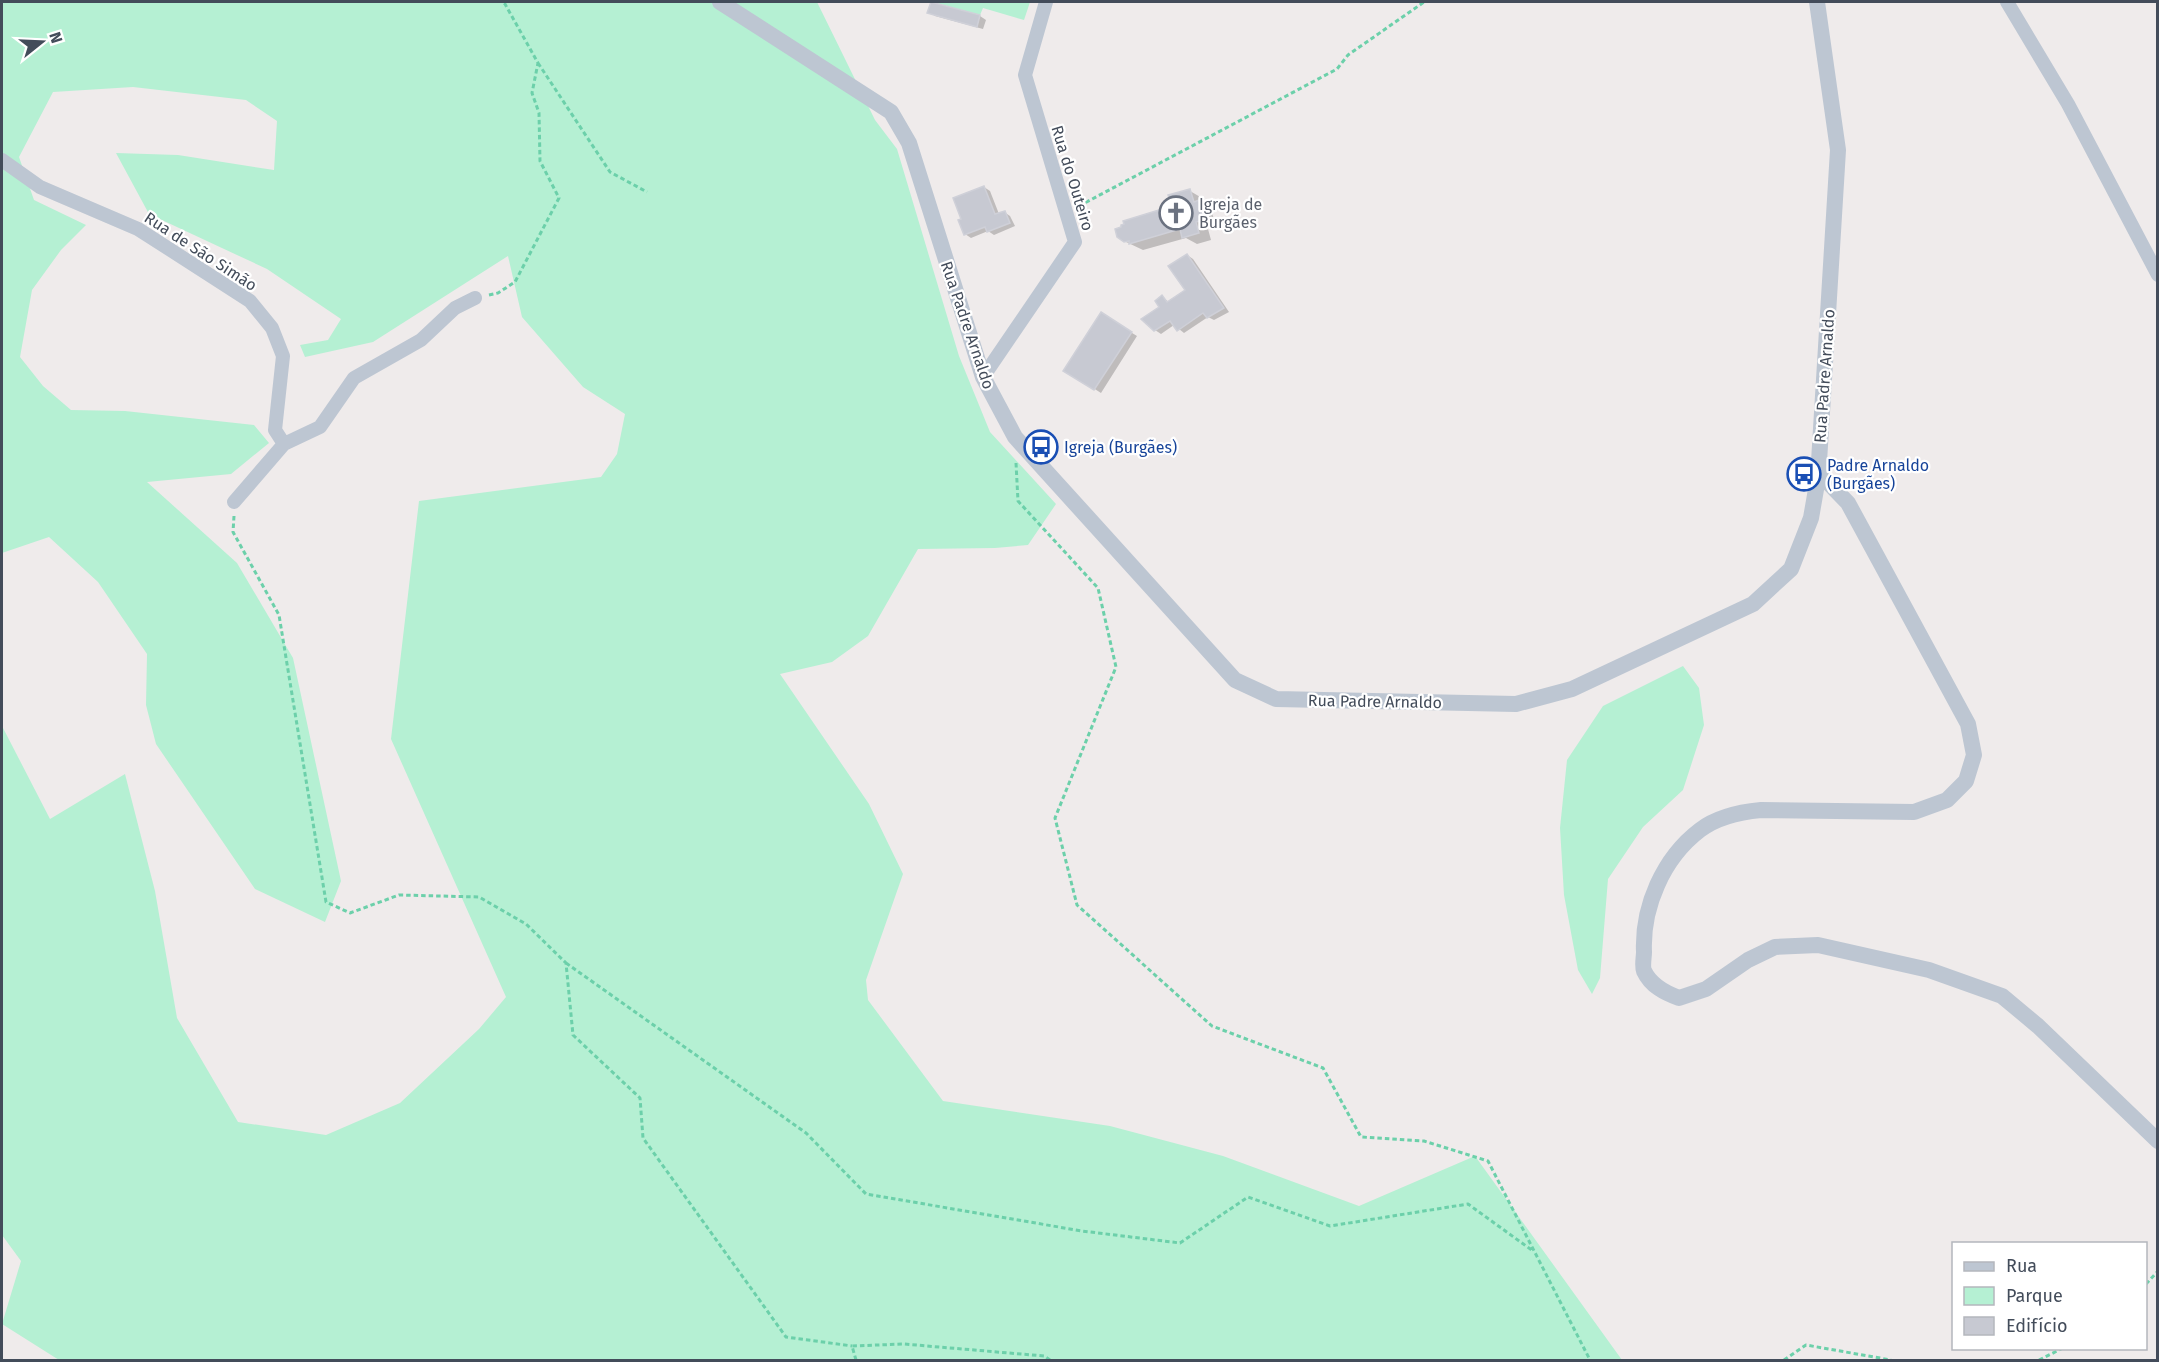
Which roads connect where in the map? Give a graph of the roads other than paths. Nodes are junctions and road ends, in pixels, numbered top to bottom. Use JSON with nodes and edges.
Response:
{"nodes":[{"id":1,"x":720,"y":2,"type":"edge"},
{"id":2,"x":1046,"y":2,"type":"edge"},
{"id":3,"x":1817,"y":2,"type":"edge"},
{"id":4,"x":2007,"y":2,"type":"edge"},
{"id":5,"x":2,"y":160,"type":"edge"},
{"id":6,"x":2157,"y":275,"type":"edge"},
{"id":7,"x":475,"y":298,"type":"road end"},
{"id":8,"x":983,"y":377,"type":"junction"},
{"id":9,"x":284,"y":444,"type":"junction"},
{"id":10,"x":1818,"y":472,"type":"junction"},
{"id":11,"x":234,"y":502,"type":"road end"},
{"id":12,"x":2157,"y":1141,"type":"edge"}],
"edges":[{"from":1,"to":8,"type":"street","name":"Rua Padre Arnaldo"},
{"from":2,"to":8,"type":"street","name":"Rua do Outeiro"},
{"from":3,"to":10,"type":"street","name":"Rua Padre Arnaldo"},
{"from":4,"to":6,"type":"street"},
{"from":5,"to":9,"type":"street","name":"Rua de São Simão"},
{"from":7,"to":9,"type":"street"},
{"from":8,"to":10,"type":"street","name":"Rua Padre Arnaldo"},
{"from":9,"to":11,"type":"street"},
{"from":10,"to":12,"type":"street"}]}
